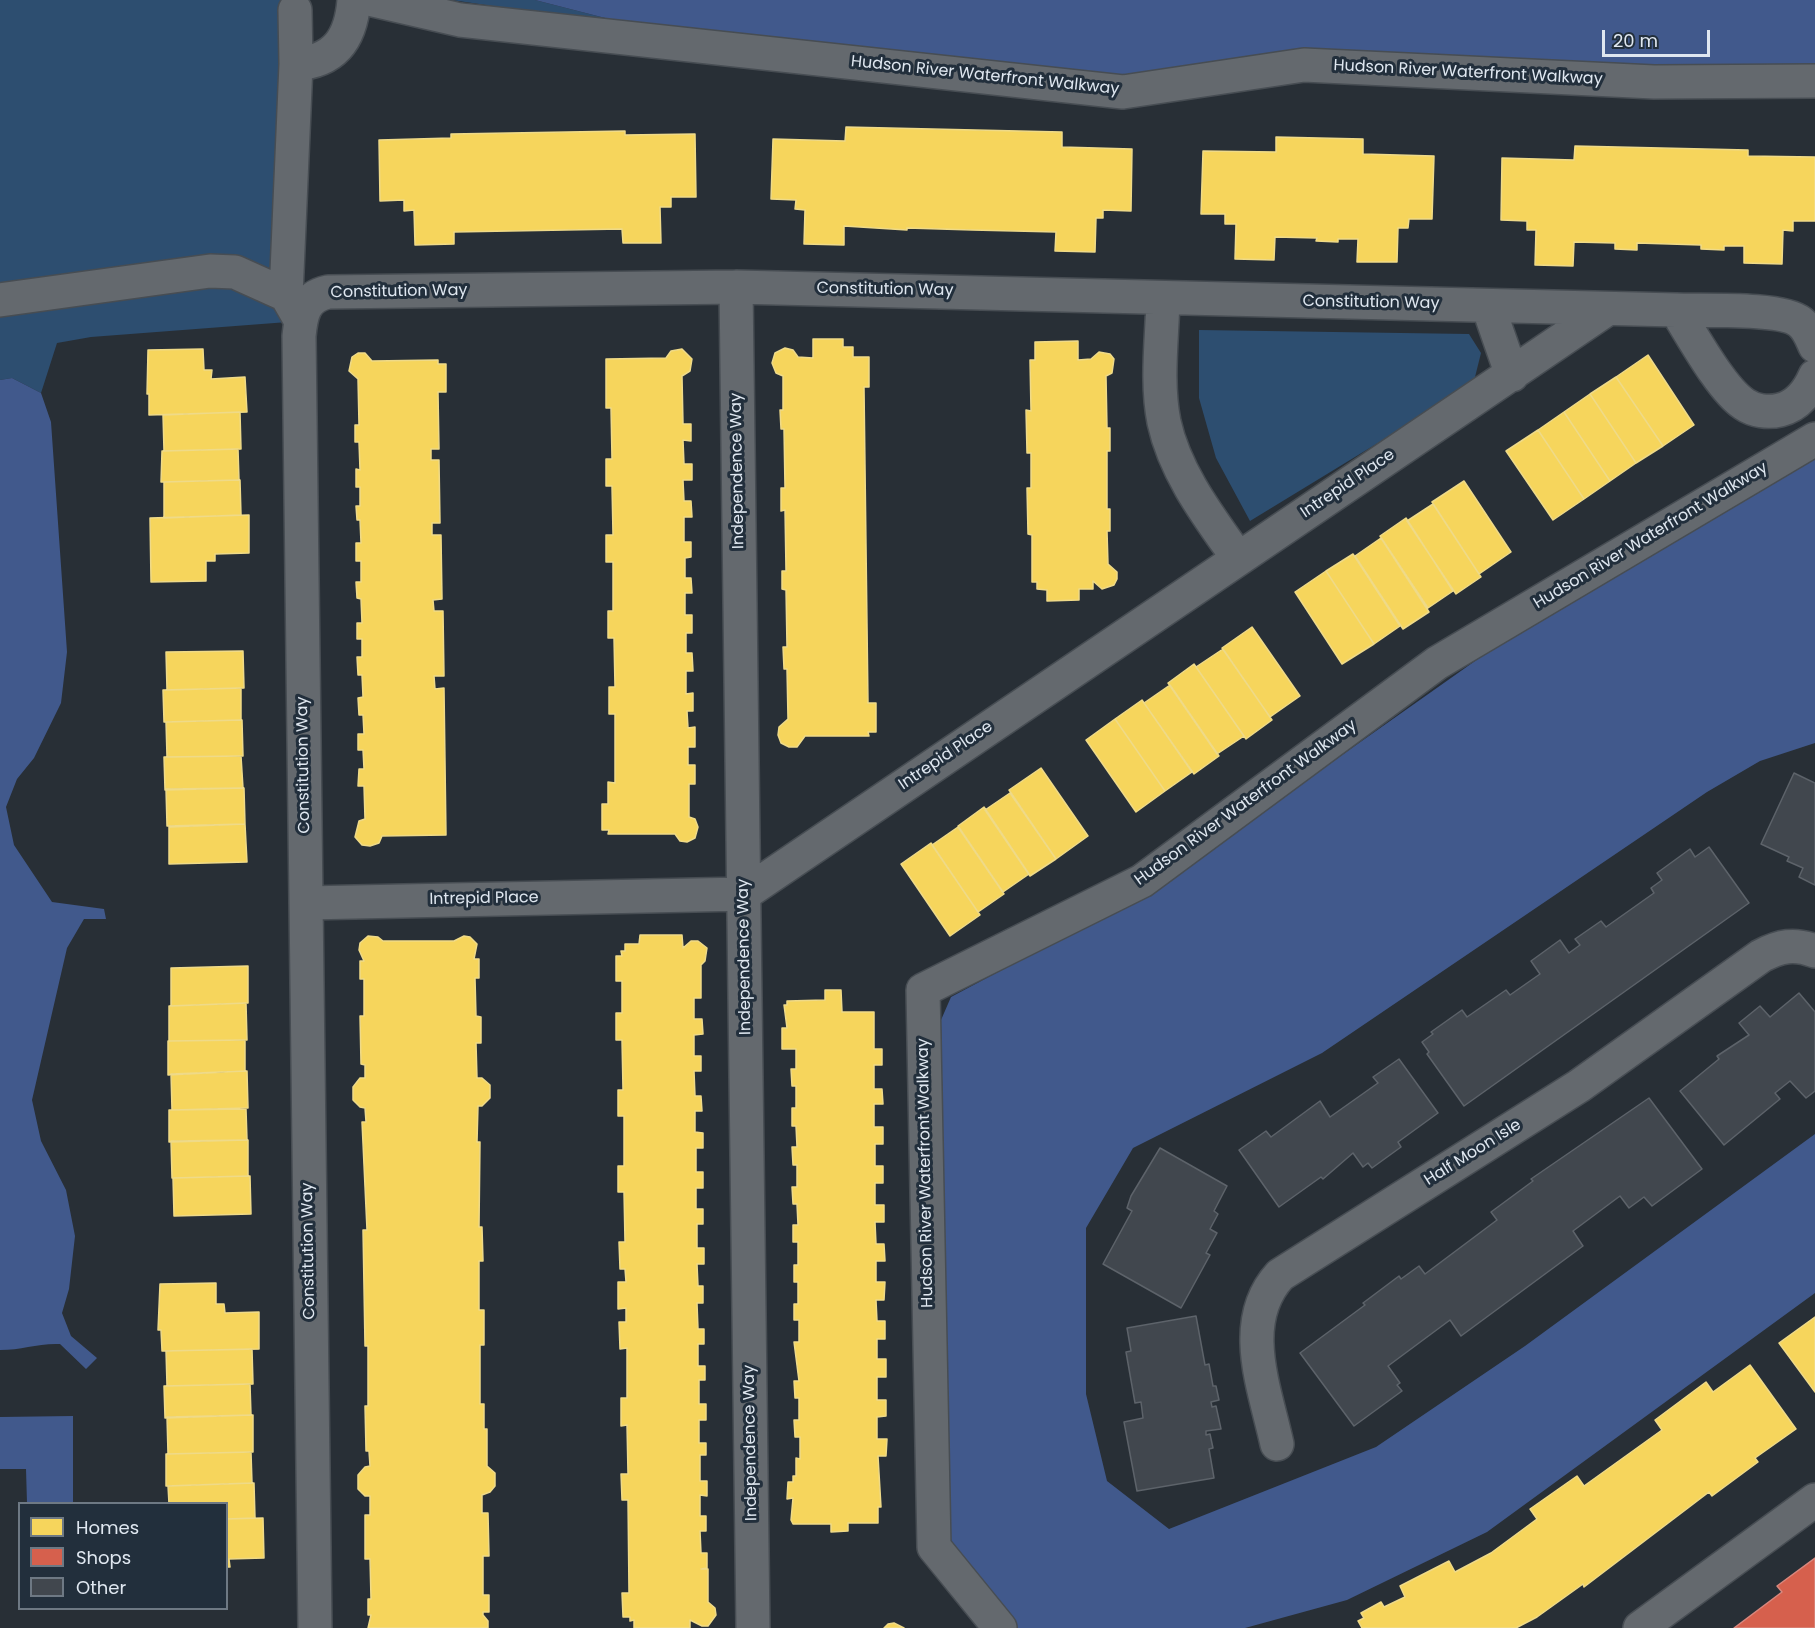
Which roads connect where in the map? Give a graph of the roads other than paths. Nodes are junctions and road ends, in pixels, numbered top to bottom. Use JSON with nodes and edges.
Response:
{"nodes":[{"id":1,"x":354,"y":0,"type":"edge"},
{"id":2,"x":373,"y":0,"type":"edge"},
{"id":3,"x":295,"y":4,"type":"edge"},
{"id":4,"x":296,"y":64,"type":"junction"},
{"id":5,"x":1815,"y":81,"type":"edge"},
{"id":6,"x":736,"y":287,"type":"junction"},
{"id":7,"x":1163,"y":299,"type":"junction"},
{"id":8,"x":0,"y":300,"type":"edge"},
{"id":9,"x":1488,"y":306,"type":"junction"},
{"id":10,"x":293,"y":308,"type":"junction"},
{"id":11,"x":1607,"y":309,"type":"junction"},
{"id":12,"x":1676,"y":310,"type":"junction"},
{"id":13,"x":1815,"y":346,"type":"edge"},
{"id":14,"x":1512,"y":375,"type":"junction"},
{"id":15,"x":1815,"y":376,"type":"edge"},
{"id":16,"x":1815,"y":439,"type":"edge"},
{"id":17,"x":1238,"y":558,"type":"junction"},
{"id":18,"x":744,"y":894,"type":"junction"},
{"id":19,"x":306,"y":903,"type":"junction"},
{"id":20,"x":1815,"y":951,"type":"edge"},
{"id":21,"x":1277,"y":1444,"type":"dead end"},
{"id":22,"x":1815,"y":1500,"type":"edge"},
{"id":23,"x":315,"y":1628,"type":"edge"},
{"id":24,"x":753,"y":1628,"type":"edge"},
{"id":25,"x":1000,"y":1628,"type":"edge"},
{"id":26,"x":1640,"y":1628,"type":"edge"}],
"edges":[{"from":1,"to":4,"type":"street"},
{"from":2,"to":5,"type":"street","name":"Hudson River Waterfront Walkway"},
{"from":3,"to":4,"type":"street"},
{"from":4,"to":10,"type":"street"},
{"from":6,"to":7,"type":"street","name":"Constitution Way"},
{"from":6,"to":10,"type":"street","name":"Constitution Way"},
{"from":6,"to":18,"type":"street","name":"Independence Way"},
{"from":7,"to":9,"type":"street","name":"Constitution Way"},
{"from":7,"to":17,"type":"street"},
{"from":8,"to":10,"type":"street"},
{"from":9,"to":11,"type":"street","name":"Constitution Way"},
{"from":9,"to":14,"type":"street"},
{"from":10,"to":19,"type":"street","name":"Constitution Way"},
{"from":11,"to":12,"type":"street","name":"Constitution Way"},
{"from":11,"to":14,"type":"street","name":"Intrepid Place"},
{"from":12,"to":13,"type":"street","name":"Constitution Way"},
{"from":12,"to":15,"type":"street"},
{"from":14,"to":17,"type":"street","name":"Intrepid Place"},
{"from":16,"to":25,"type":"street","name":"Hudson River Waterfront Walkway"},
{"from":17,"to":18,"type":"street","name":"Intrepid Place"},
{"from":18,"to":19,"type":"street","name":"Intrepid Place"},
{"from":18,"to":24,"type":"street","name":"Independence Way"},
{"from":19,"to":23,"type":"street","name":"Constitution Way"},
{"from":20,"to":21,"type":"street","name":"Half Moon Isle"},
{"from":22,"to":26,"type":"street"}]}
